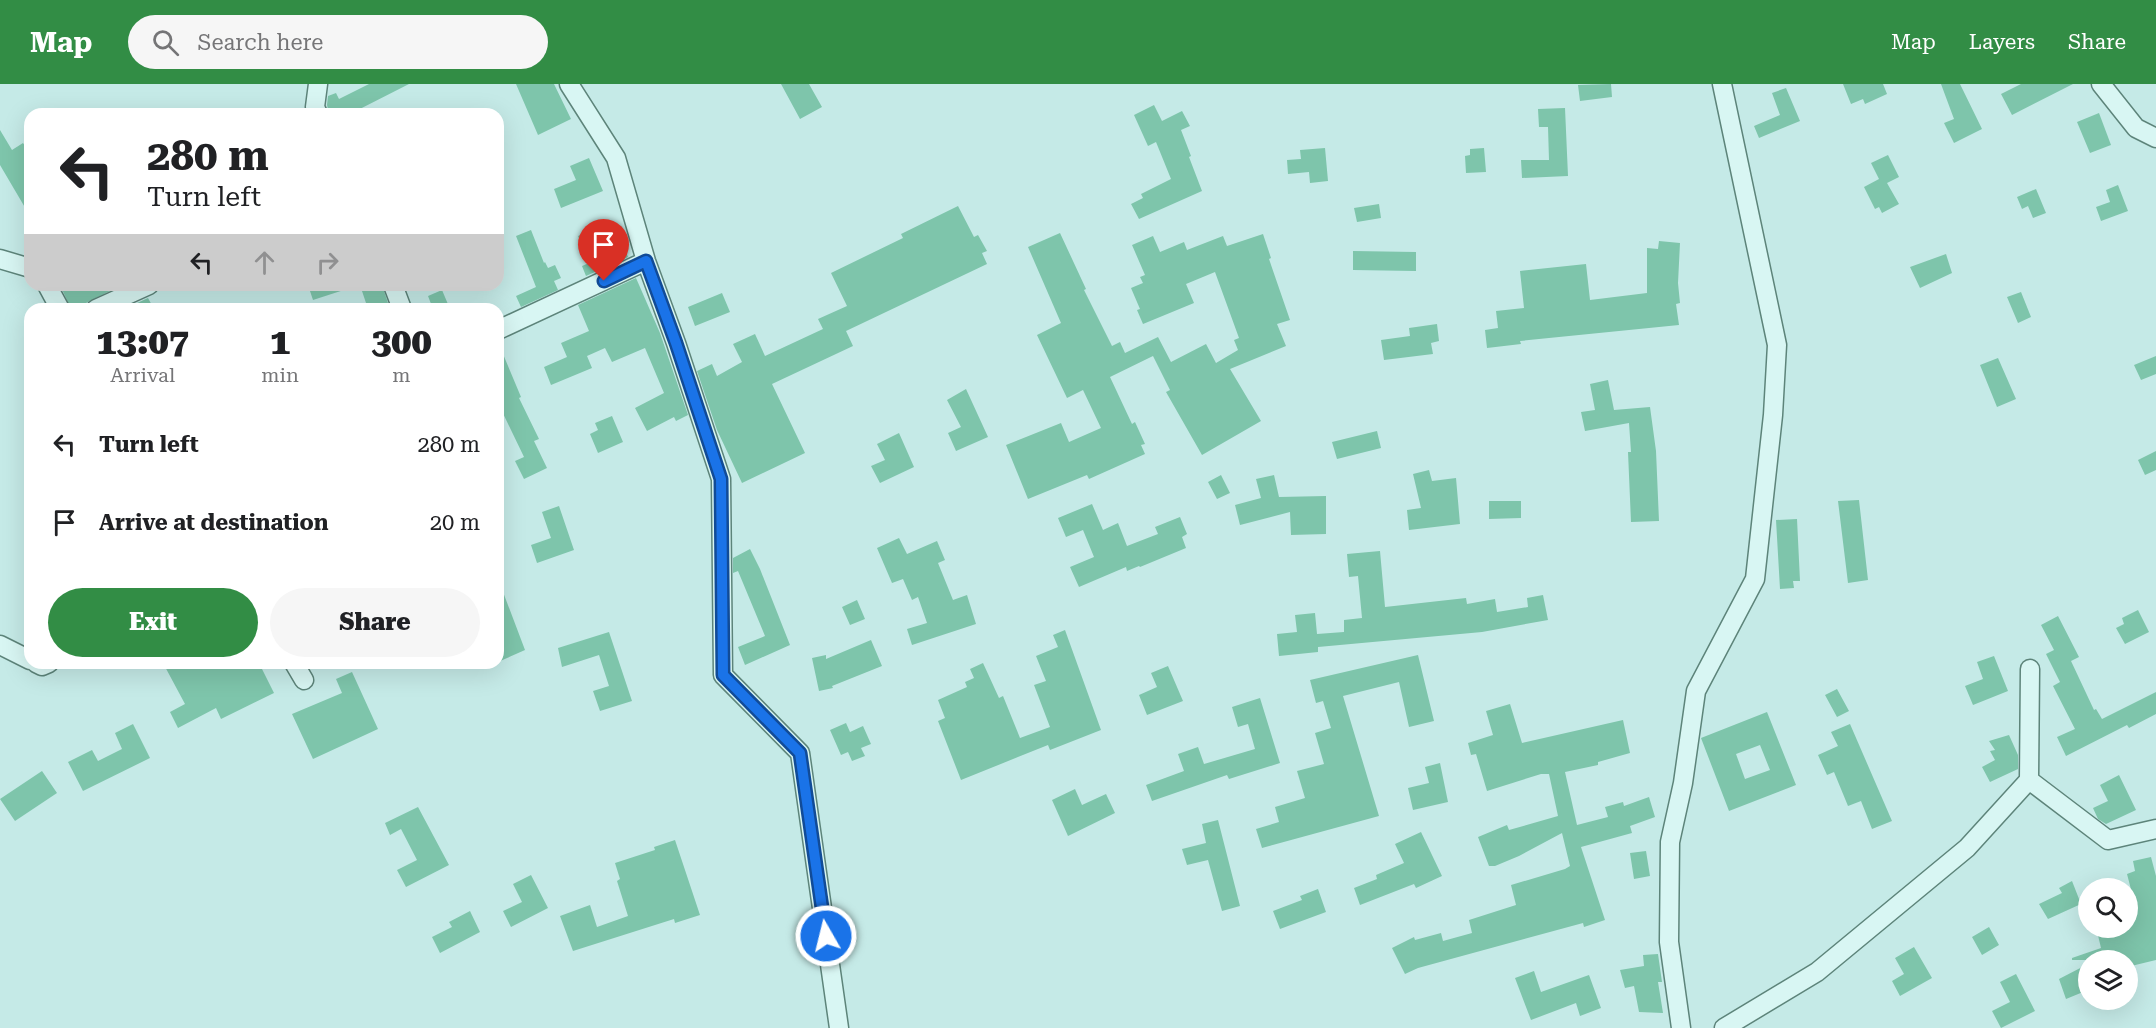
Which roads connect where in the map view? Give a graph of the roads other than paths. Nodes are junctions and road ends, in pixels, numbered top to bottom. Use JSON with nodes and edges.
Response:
{"nodes":[{"id":1,"x":318,"y":84,"type":"edge"},
{"id":2,"x":569,"y":84,"type":"edge"},
{"id":3,"x":1722,"y":84,"type":"edge"},
{"id":4,"x":2101,"y":84,"type":"edge"},
{"id":5,"x":315,"y":108,"type":"edge"},
{"id":6,"x":2156,"y":138,"type":"edge"},
{"id":7,"x":0,"y":259,"type":"edge"},
{"id":8,"x":646,"y":261,"type":"junction"},
{"id":9,"x":24,"y":266,"type":"edge"},
{"id":10,"x":136,"y":291,"type":"edge"},
{"id":11,"x":109,"y":303,"type":"edge"},
{"id":12,"x":504,"y":327,"type":"edge"},
{"id":13,"x":0,"y":645,"type":"edge"},
{"id":14,"x":24,"y":657,"type":"edge"},
{"id":15,"x":298,"y":669,"type":"edge"},
{"id":16,"x":2030,"y":669,"type":"dead end"},
{"id":17,"x":304,"y":680,"type":"dead end"},
{"id":18,"x":2029,"y":780,"type":"junction"},
{"id":19,"x":2156,"y":829,"type":"edge"},
{"id":20,"x":839,"y":1028,"type":"edge"},
{"id":21,"x":1681,"y":1028,"type":"edge"},
{"id":22,"x":1724,"y":1028,"type":"edge"}],
"edges":[{"from":1,"to":5,"type":"street"},
{"from":2,"to":8,"type":"street"},
{"from":3,"to":21,"type":"street"},
{"from":4,"to":6,"type":"street"},
{"from":7,"to":9,"type":"street"},
{"from":8,"to":12,"type":"street"},
{"from":8,"to":20,"type":"street"},
{"from":10,"to":11,"type":"street"},
{"from":13,"to":14,"type":"street"},
{"from":15,"to":17,"type":"street"},
{"from":16,"to":18,"type":"street"},
{"from":18,"to":19,"type":"street"},
{"from":18,"to":22,"type":"street"}]}
